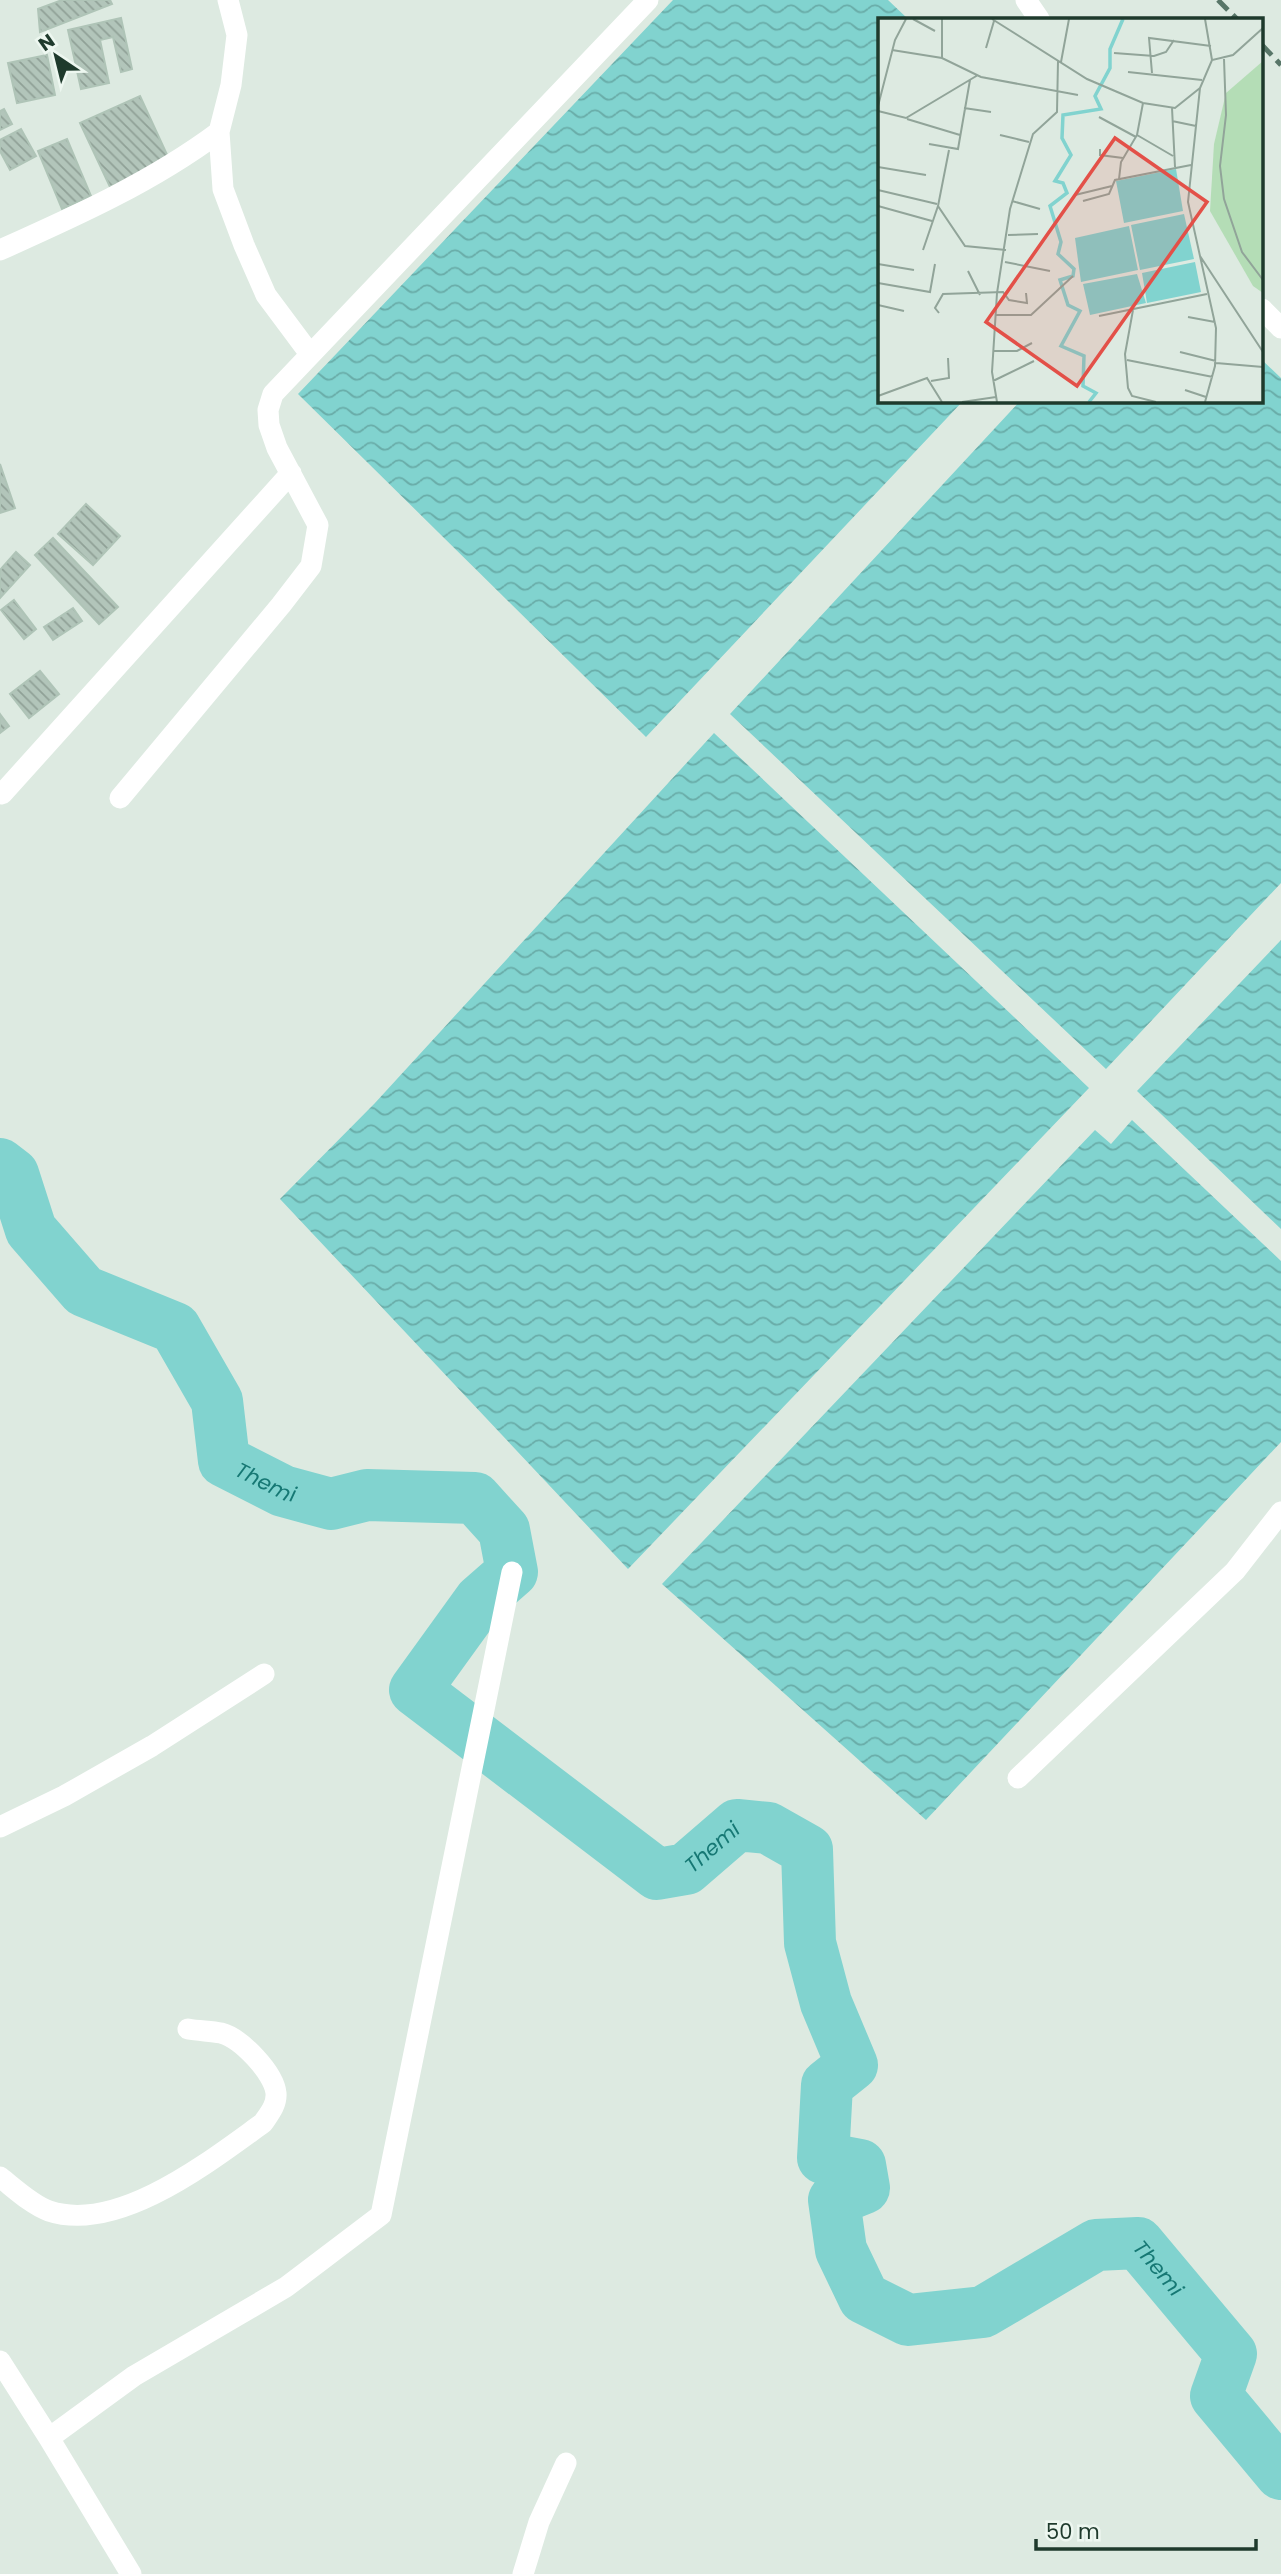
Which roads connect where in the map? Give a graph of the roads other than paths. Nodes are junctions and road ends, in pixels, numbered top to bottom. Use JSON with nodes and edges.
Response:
{"nodes":[{"id":1,"x":228,"y":0,"type":"edge"},
{"id":2,"x":648,"y":0,"type":"edge"},
{"id":3,"x":1026,"y":0,"type":"edge"},
{"id":4,"x":1038,"y":18,"type":"edge"},
{"id":5,"x":219,"y":132,"type":"junction"},
{"id":6,"x":0,"y":250,"type":"edge"},
{"id":7,"x":1264,"y":311,"type":"edge"},
{"id":8,"x":1281,"y":328,"type":"edge"},
{"id":9,"x":310,"y":354,"type":"junction"},
{"id":10,"x":291,"y":473,"type":"junction"},
{"id":11,"x":2,"y":794,"type":"edge"},
{"id":12,"x":120,"y":798,"type":"dead end"},
{"id":13,"x":1281,"y":1512,"type":"edge"},
{"id":14,"x":513,"y":1572,"type":"dead end"},
{"id":15,"x":264,"y":1674,"type":"dead end"},
{"id":16,"x":1018,"y":1778,"type":"dead end"},
{"id":17,"x":0,"y":1827,"type":"edge"},
{"id":18,"x":188,"y":2029,"type":"dead end"},
{"id":19,"x":0,"y":2177,"type":"edge"},
{"id":20,"x":0,"y":2361,"type":"edge"},
{"id":21,"x":49,"y":2438,"type":"junction"},
{"id":22,"x":566,"y":2463,"type":"dead end"},
{"id":23,"x":131,"y":2574,"type":"edge"},
{"id":24,"x":523,"y":2574,"type":"edge"}],
"edges":[{"from":1,"to":5,"type":"street"},
{"from":2,"to":9,"type":"street"},
{"from":3,"to":4,"type":"street"},
{"from":5,"to":6,"type":"street"},
{"from":5,"to":9,"type":"street"},
{"from":7,"to":8,"type":"street"},
{"from":9,"to":10,"type":"street"},
{"from":10,"to":11,"type":"street"},
{"from":10,"to":12,"type":"street"},
{"from":13,"to":16,"type":"street"},
{"from":14,"to":21,"type":"street"},
{"from":15,"to":17,"type":"street"},
{"from":18,"to":19,"type":"street"},
{"from":20,"to":21,"type":"street"},
{"from":21,"to":23,"type":"street"},
{"from":22,"to":24,"type":"street"}]}
